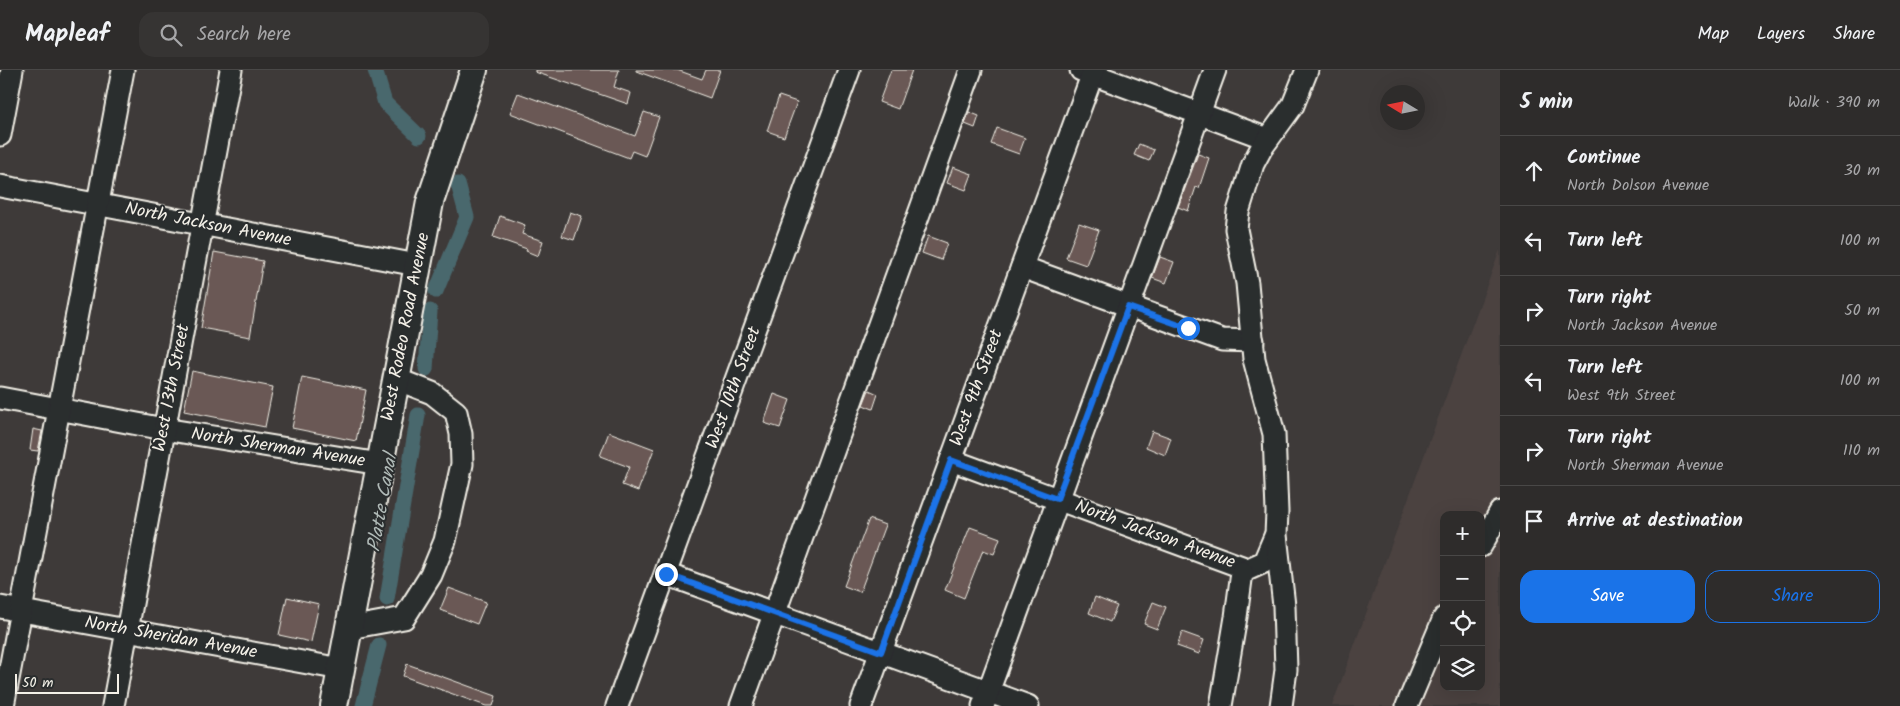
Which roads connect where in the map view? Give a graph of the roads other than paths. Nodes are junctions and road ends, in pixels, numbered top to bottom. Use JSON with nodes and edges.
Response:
{"nodes":[{"id":1,"x":12,"y":70,"type":"edge"},
{"id":2,"x":123,"y":70,"type":"edge"},
{"id":3,"x":231,"y":70,"type":"edge"},
{"id":4,"x":474,"y":70,"type":"edge"},
{"id":5,"x":850,"y":70,"type":"edge"},
{"id":6,"x":971,"y":70,"type":"edge"},
{"id":7,"x":1215,"y":70,"type":"edge"},
{"id":8,"x":1307,"y":70,"type":"edge"},
{"id":9,"x":1089,"y":71,"type":"edge"},
{"id":10,"x":1200,"y":113,"type":"junction"},
{"id":11,"x":0,"y":135,"type":"edge"},
{"id":12,"x":1268,"y":139,"type":"junction"},
{"id":13,"x":0,"y":186,"type":"edge"},
{"id":14,"x":97,"y":204,"type":"junction"},
{"id":15,"x":202,"y":224,"type":"junction"},
{"id":16,"x":417,"y":265,"type":"junction"},
{"id":17,"x":1022,"y":267,"type":"junction"},
{"id":18,"x":1128,"y":307,"type":"junction"},
{"id":19,"x":1253,"y":341,"type":"junction"},
{"id":20,"x":396,"y":379,"type":"junction"},
{"id":21,"x":0,"y":398,"type":"edge"},
{"id":22,"x":58,"y":409,"type":"junction"},
{"id":23,"x":164,"y":429,"type":"junction"},
{"id":24,"x":951,"y":460,"type":"junction"},
{"id":25,"x":380,"y":464,"type":"junction"},
{"id":26,"x":1057,"y":499,"type":"junction"},
{"id":27,"x":1500,"y":512,"type":"edge"},
{"id":28,"x":1276,"y":535,"type":"junction"},
{"id":29,"x":1485,"y":539,"type":"edge"},
{"id":30,"x":1242,"y":572,"type":"junction"},
{"id":31,"x":666,"y":574,"type":"junction"},
{"id":32,"x":10,"y":608,"type":"edge"},
{"id":33,"x":774,"y":613,"type":"junction"},
{"id":34,"x":349,"y":628,"type":"junction"},
{"id":35,"x":1440,"y":628,"type":"edge"},
{"id":36,"x":127,"y":630,"type":"junction"},
{"id":37,"x":881,"y":652,"type":"junction"},
{"id":38,"x":341,"y":669,"type":"junction"},
{"id":39,"x":985,"y":699,"type":"edge"},
{"id":40,"x":3,"y":706,"type":"edge"},
{"id":41,"x":113,"y":706,"type":"edge"},
{"id":42,"x":334,"y":706,"type":"edge"},
{"id":43,"x":617,"y":706,"type":"edge"},
{"id":44,"x":740,"y":706,"type":"edge"},
{"id":45,"x":861,"y":706,"type":"edge"},
{"id":46,"x":1028,"y":706,"type":"edge"},
{"id":47,"x":1221,"y":706,"type":"edge"},
{"id":48,"x":1281,"y":706,"type":"edge"},
{"id":49,"x":1407,"y":706,"type":"edge"}],
"edges":[{"from":1,"to":11,"type":"street"},
{"from":2,"to":14,"type":"street"},
{"from":3,"to":15,"type":"street","name":"West 13th Street"},
{"from":4,"to":16,"type":"main road","name":"West Rodeo Road Avenue"},
{"from":5,"to":31,"type":"street","name":"West 10th Street"},
{"from":6,"to":33,"type":"street"},
{"from":7,"to":10,"type":"street"},
{"from":8,"to":12,"type":"street"},
{"from":9,"to":10,"type":"street"},
{"from":9,"to":17,"type":"street","name":"West 9th Street"},
{"from":10,"to":12,"type":"street"},
{"from":10,"to":18,"type":"street"},
{"from":12,"to":19,"type":"street"},
{"from":13,"to":14,"type":"street","name":"North Jackson Avenue"},
{"from":14,"to":15,"type":"street","name":"North Jackson Avenue"},
{"from":14,"to":22,"type":"street"},
{"from":15,"to":16,"type":"street","name":"North Jackson Avenue"},
{"from":15,"to":23,"type":"street","name":"West 13th Street"},
{"from":16,"to":20,"type":"main road","name":"West Rodeo Road Avenue"},
{"from":17,"to":18,"type":"street"},
{"from":17,"to":24,"type":"street","name":"West 9th Street"},
{"from":18,"to":19,"type":"street"},
{"from":18,"to":26,"type":"street"},
{"from":19,"to":28,"type":"street"},
{"from":20,"to":25,"type":"main road","name":"West Rodeo Road Avenue"},
{"from":20,"to":34,"type":"street"},
{"from":21,"to":22,"type":"street","name":"North Sherman Avenue"},
{"from":22,"to":23,"type":"street","name":"North Sherman Avenue"},
{"from":22,"to":32,"type":"street"},
{"from":23,"to":25,"type":"street","name":"North Sherman Avenue"},
{"from":23,"to":36,"type":"street","name":"West 13th Street"},
{"from":24,"to":26,"type":"street","name":"North Jackson Avenue"},
{"from":24,"to":37,"type":"street","name":"West 9th Street"},
{"from":25,"to":34,"type":"main road","name":"West Rodeo Road Avenue"},
{"from":26,"to":30,"type":"street","name":"North Jackson Avenue"},
{"from":26,"to":39,"type":"street"},
{"from":27,"to":29,"type":"street"},
{"from":28,"to":30,"type":"street"},
{"from":28,"to":48,"type":"street"},
{"from":30,"to":47,"type":"street"},
{"from":31,"to":33,"type":"street"},
{"from":31,"to":43,"type":"street","name":"West 10th Street"},
{"from":32,"to":36,"type":"street","name":"North Sheridan Avenue"},
{"from":32,"to":40,"type":"street"},
{"from":33,"to":37,"type":"street"},
{"from":33,"to":44,"type":"street"},
{"from":34,"to":38,"type":"main road","name":"West Rodeo Road Avenue"},
{"from":35,"to":49,"type":"street"},
{"from":36,"to":38,"type":"street","name":"North Sheridan Avenue"},
{"from":36,"to":41,"type":"street","name":"West 13th Street"},
{"from":37,"to":39,"type":"street"},
{"from":37,"to":45,"type":"street","name":"West 9th Street"},
{"from":38,"to":42,"type":"main road","name":"West Rodeo Road Avenue"},
{"from":39,"to":46,"type":"street"}]}
